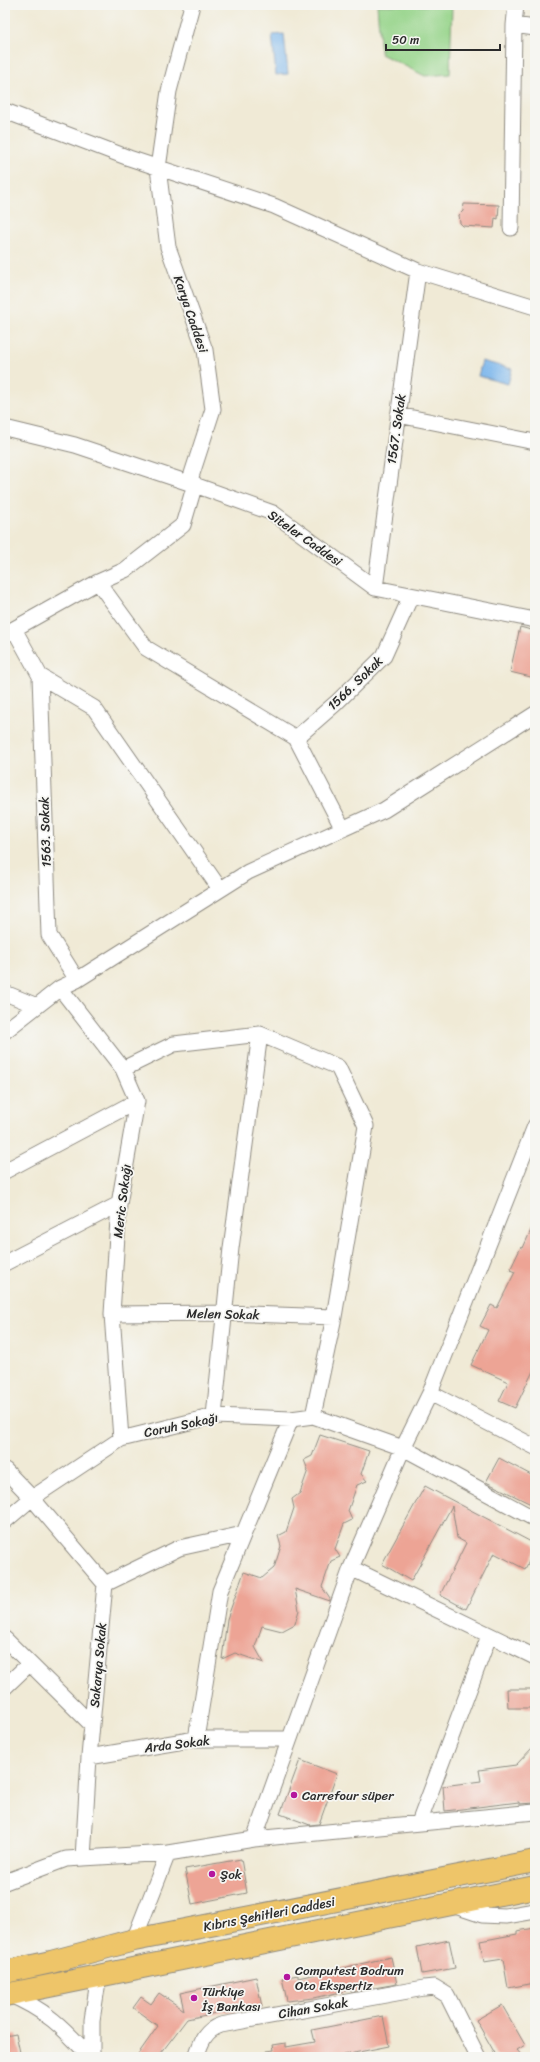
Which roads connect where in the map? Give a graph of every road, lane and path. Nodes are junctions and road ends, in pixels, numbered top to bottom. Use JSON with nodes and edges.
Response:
{"nodes":[{"id":1,"x":192,"y":5,"type":"edge"},
{"id":2,"x":516,"y":5,"type":"edge"},
{"id":3,"x":514,"y":25,"type":"junction"},
{"id":4,"x":535,"y":28,"type":"edge"},
{"id":5,"x":5,"y":111,"type":"edge"},
{"id":6,"x":158,"y":168,"type":"junction"},
{"id":7,"x":511,"y":228,"type":"dead end"},
{"id":8,"x":418,"y":271,"type":"junction"},
{"id":9,"x":535,"y":307,"type":"edge"},
{"id":10,"x":398,"y":415,"type":"junction"},
{"id":11,"x":5,"y":428,"type":"edge"},
{"id":12,"x":535,"y":442,"type":"edge"},
{"id":13,"x":192,"y":484,"type":"junction"},
{"id":14,"x":98,"y":582,"type":"junction"},
{"id":15,"x":375,"y":588,"type":"junction"},
{"id":16,"x":535,"y":620,"type":"edge"},
{"id":17,"x":10,"y":632,"type":"edge"},
{"id":18,"x":40,"y":676,"type":"junction"},
{"id":19,"x":535,"y":714,"type":"edge"},
{"id":20,"x":296,"y":738,"type":"junction"},
{"id":21,"x":343,"y":829,"type":"junction"},
{"id":22,"x":220,"y":889,"type":"junction"},
{"id":23,"x":77,"y":980,"type":"junction"},
{"id":24,"x":60,"y":988,"type":"junction"},
{"id":25,"x":5,"y":993,"type":"edge"},
{"id":26,"x":37,"y":1006,"type":"junction"},
{"id":27,"x":5,"y":1031,"type":"edge"},
{"id":28,"x":260,"y":1034,"type":"junction"},
{"id":29,"x":123,"y":1069,"type":"junction"},
{"id":30,"x":137,"y":1101,"type":"junction"},
{"id":31,"x":535,"y":1126,"type":"edge"},
{"id":32,"x":5,"y":1171,"type":"edge"},
{"id":33,"x":119,"y":1204,"type":"junction"},
{"id":34,"x":5,"y":1263,"type":"edge"},
{"id":35,"x":225,"y":1313,"type":"junction"},
{"id":36,"x":112,"y":1314,"type":"junction"},
{"id":37,"x":334,"y":1317,"type":"junction"},
{"id":38,"x":430,"y":1393,"type":"junction"},
{"id":39,"x":214,"y":1416,"type":"junction"},
{"id":40,"x":313,"y":1416,"type":"junction"},
{"id":41,"x":291,"y":1419,"type":"junction"},
{"id":42,"x":121,"y":1439,"type":"junction"},
{"id":43,"x":535,"y":1447,"type":"edge"},
{"id":44,"x":403,"y":1448,"type":"junction"},
{"id":45,"x":5,"y":1470,"type":"edge"},
{"id":46,"x":32,"y":1498,"type":"junction"},
{"id":47,"x":535,"y":1519,"type":"edge"},
{"id":48,"x":5,"y":1521,"type":"edge"},
{"id":49,"x":243,"y":1534,"type":"junction"},
{"id":50,"x":351,"y":1568,"type":"junction"},
{"id":51,"x":105,"y":1584,"type":"junction"},
{"id":52,"x":488,"y":1636,"type":"junction"},
{"id":53,"x":5,"y":1639,"type":"edge"},
{"id":54,"x":535,"y":1657,"type":"edge"},
{"id":55,"x":29,"y":1664,"type":"junction"},
{"id":56,"x":5,"y":1687,"type":"edge"},
{"id":57,"x":92,"y":1725,"type":"junction"},
{"id":58,"x":196,"y":1739,"type":"junction"},
{"id":59,"x":289,"y":1739,"type":"junction"},
{"id":60,"x":89,"y":1757,"type":"junction"},
{"id":61,"x":535,"y":1812,"type":"edge"},
{"id":62,"x":419,"y":1823,"type":"junction"},
{"id":63,"x":254,"y":1839,"type":"junction"},
{"id":64,"x":168,"y":1853,"type":"junction"},
{"id":65,"x":83,"y":1858,"type":"junction"},
{"id":66,"x":535,"y":1861,"type":"edge"},
{"id":67,"x":5,"y":1882,"type":"edge"},
{"id":68,"x":535,"y":1888,"type":"edge"},
{"id":69,"x":451,"y":1904,"type":"junction"},
{"id":70,"x":535,"y":1911,"type":"edge"},
{"id":71,"x":134,"y":1940,"type":"junction"},
{"id":72,"x":5,"y":1972,"type":"edge"},
{"id":73,"x":99,"y":1975,"type":"junction"},
{"id":74,"x":6,"y":1994,"type":"edge"},
{"id":75,"x":91,"y":2057,"type":"edge"},
{"id":76,"x":196,"y":2057,"type":"edge"},
{"id":77,"x":478,"y":2057,"type":"edge"}],
"edges":[{"from":1,"to":6,"type":"street","name":"Karya Caddesi"},
{"from":2,"to":3,"type":"street"},
{"from":3,"to":4,"type":"street"},
{"from":3,"to":7,"type":"street"},
{"from":5,"to":6,"type":"street"},
{"from":6,"to":8,"type":"street"},
{"from":6,"to":13,"type":"street","name":"Karya Caddesi"},
{"from":8,"to":9,"type":"street"},
{"from":8,"to":10,"type":"street","name":"1567. Sokak"},
{"from":10,"to":12,"type":"street"},
{"from":10,"to":15,"type":"street","name":"1567. Sokak"},
{"from":11,"to":13,"type":"street","name":"Siteler Caddesi"},
{"from":13,"to":14,"type":"street","name":"Karya Caddesi"},
{"from":13,"to":15,"type":"street","name":"Siteler Caddesi"},
{"from":14,"to":17,"type":"street","name":"Karya Caddesi"},
{"from":14,"to":20,"type":"street"},
{"from":15,"to":16,"type":"street","name":"Siteler Caddesi"},
{"from":15,"to":20,"type":"street","name":"1566. Sokak"},
{"from":17,"to":18,"type":"street"},
{"from":18,"to":22,"type":"street"},
{"from":18,"to":23,"type":"street","name":"1563. Sokak"},
{"from":19,"to":21,"type":"street"},
{"from":20,"to":21,"type":"street"},
{"from":21,"to":22,"type":"street"},
{"from":22,"to":23,"type":"street"},
{"from":23,"to":24,"type":"street"},
{"from":24,"to":26,"type":"street"},
{"from":24,"to":29,"type":"street"},
{"from":25,"to":26,"type":"street"},
{"from":26,"to":27,"type":"street"},
{"from":28,"to":29,"type":"street"},
{"from":28,"to":35,"type":"street"},
{"from":28,"to":37,"type":"street"},
{"from":29,"to":30,"type":"street"},
{"from":30,"to":32,"type":"street"},
{"from":30,"to":33,"type":"street","name":"Meric Sokağı"},
{"from":31,"to":38,"type":"street"},
{"from":33,"to":34,"type":"street"},
{"from":33,"to":36,"type":"street","name":"Meric Sokağı"},
{"from":35,"to":36,"type":"street","name":"Melen Sokak"},
{"from":35,"to":37,"type":"street","name":"Melen Sokak"},
{"from":35,"to":39,"type":"street"},
{"from":36,"to":42,"type":"street","name":"Meric Sokağı"},
{"from":37,"to":40,"type":"street"},
{"from":38,"to":43,"type":"street"},
{"from":38,"to":44,"type":"street"},
{"from":39,"to":41,"type":"street","name":"Coruh Sokağı"},
{"from":39,"to":42,"type":"street","name":"Coruh Sokağı"},
{"from":40,"to":41,"type":"street","name":"Coruh Sokağı"},
{"from":40,"to":44,"type":"street","name":"Coruh Sokağı"},
{"from":41,"to":49,"type":"street"},
{"from":42,"to":46,"type":"street","name":"Coruh Sokağı"},
{"from":44,"to":47,"type":"street","name":"Coruh Sokağı"},
{"from":44,"to":50,"type":"street"},
{"from":45,"to":46,"type":"street"},
{"from":46,"to":48,"type":"street","name":"Coruh Sokağı"},
{"from":46,"to":51,"type":"street"},
{"from":49,"to":51,"type":"street"},
{"from":49,"to":58,"type":"street"},
{"from":50,"to":52,"type":"street"},
{"from":50,"to":59,"type":"street"},
{"from":51,"to":57,"type":"street","name":"Sakarya Sokak"},
{"from":52,"to":54,"type":"street"},
{"from":52,"to":62,"type":"street"},
{"from":53,"to":55,"type":"street"},
{"from":55,"to":56,"type":"street"},
{"from":55,"to":57,"type":"street"},
{"from":57,"to":60,"type":"street","name":"Sakarya Sokak"},
{"from":58,"to":59,"type":"street","name":"Arda Sokak"},
{"from":58,"to":60,"type":"street","name":"Arda Sokak"},
{"from":59,"to":63,"type":"street"},
{"from":60,"to":65,"type":"street","name":"Sakarya Sokak"},
{"from":61,"to":62,"type":"street"},
{"from":62,"to":63,"type":"street"},
{"from":63,"to":64,"type":"street"},
{"from":64,"to":65,"type":"street"},
{"from":64,"to":71,"type":"street"},
{"from":65,"to":67,"type":"street"},
{"from":66,"to":71,"type":"highway","name":"Kıbrıs Şehitleri Caddesi"},
{"from":68,"to":69,"type":"highway","name":"Kıbrıs Şehitleri Caddesi"},
{"from":69,"to":70,"type":"street"},
{"from":69,"to":73,"type":"highway","name":"Kıbrıs Şehitleri Caddesi"},
{"from":71,"to":72,"type":"highway","name":"Kıbrıs Şehitleri Caddesi"},
{"from":73,"to":74,"type":"highway","name":"Kıbrıs Şehitleri Caddesi"},
{"from":73,"to":75,"type":"street"},
{"from":74,"to":75,"type":"street"},
{"from":76,"to":77,"type":"street","name":"Cihan Sokak"}]}
